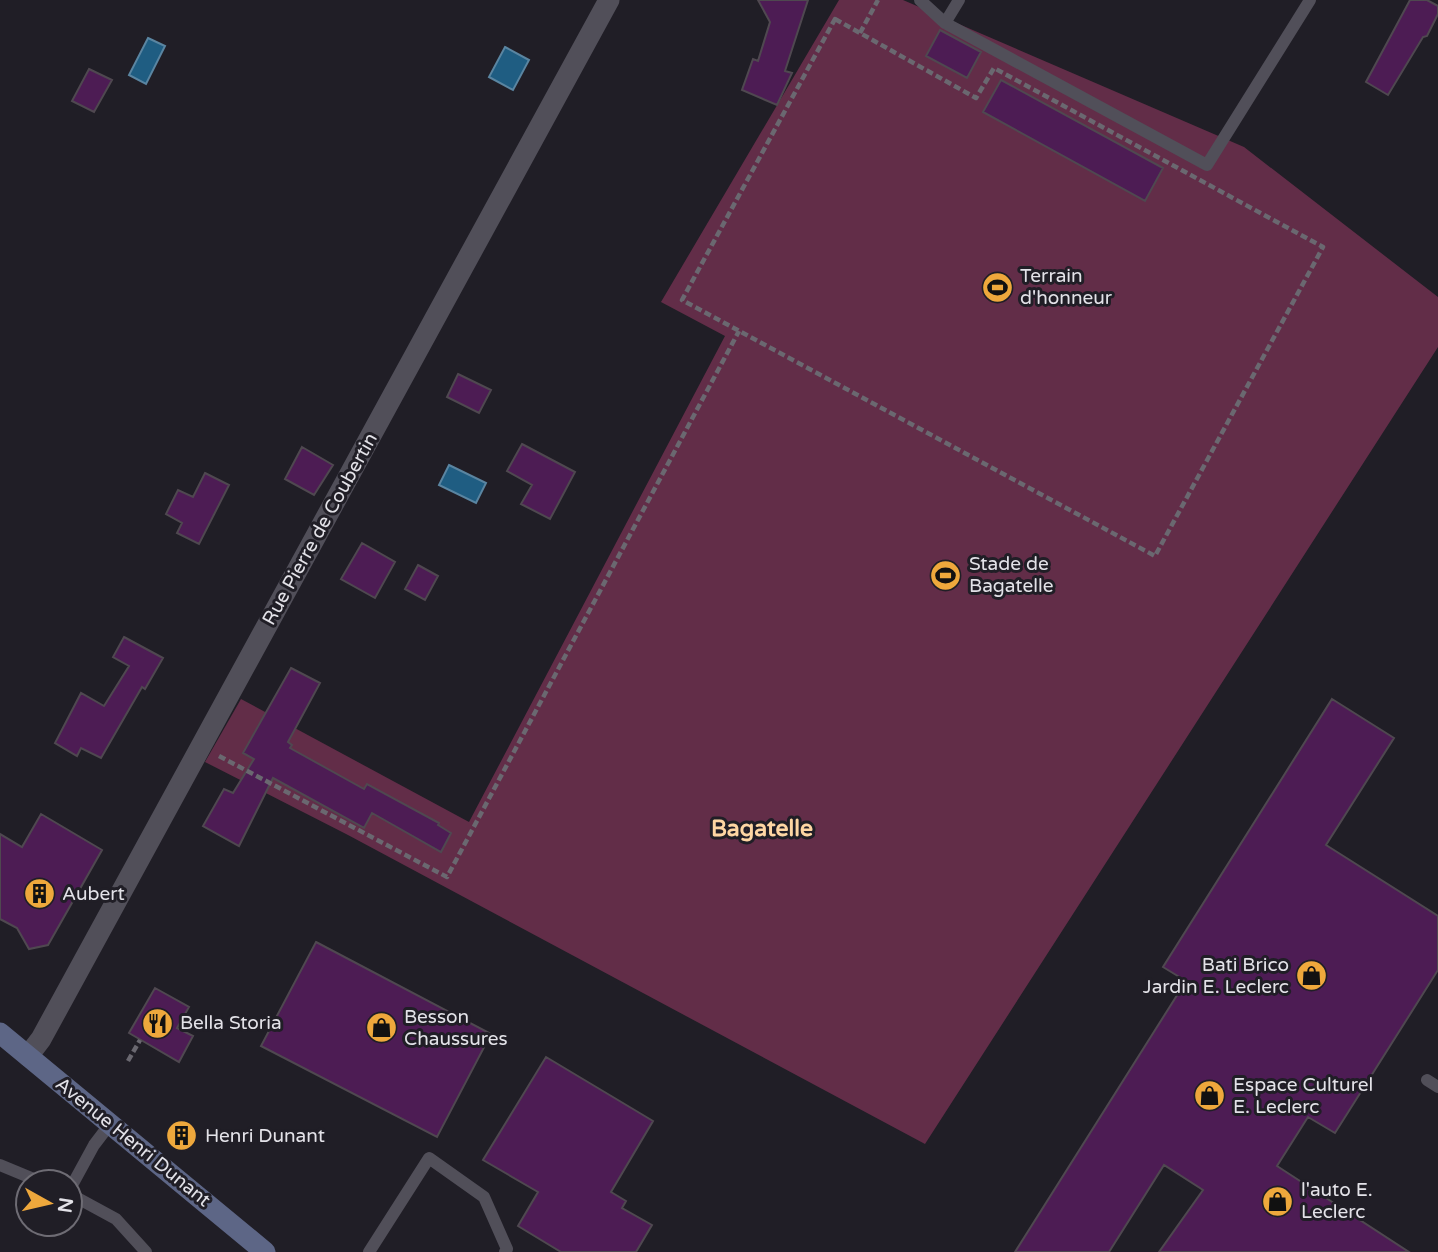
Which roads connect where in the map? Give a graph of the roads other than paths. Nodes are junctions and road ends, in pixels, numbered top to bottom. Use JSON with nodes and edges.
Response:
{"nodes":[{"id":1,"x":610,"y":0,"type":"edge"},
{"id":2,"x":920,"y":0,"type":"edge"},
{"id":3,"x":959,"y":0,"type":"edge"},
{"id":4,"x":1310,"y":0,"type":"edge"},
{"id":5,"x":944,"y":23,"type":"junction"},
{"id":6,"x":4,"y":1043,"type":"edge"},
{"id":7,"x":28,"y":1056,"type":"junction"},
{"id":8,"x":110,"y":1124,"type":"junction"},
{"id":9,"x":83,"y":1168,"type":"edge"},
{"id":10,"x":84,"y":1200,"type":"edge"},
{"id":11,"x":258,"y":1250,"type":"edge"},
{"id":12,"x":146,"y":1252,"type":"edge"},
{"id":13,"x":369,"y":1252,"type":"edge"},
{"id":14,"x":505,"y":1252,"type":"edge"}],
"edges":[{"from":1,"to":7,"type":"street","name":"Rue Pierre de Coubertin"},
{"from":2,"to":5,"type":"lane"},
{"from":3,"to":5,"type":"lane"},
{"from":4,"to":5,"type":"lane"},
{"from":6,"to":7,"type":"main road","name":"Avenue Henri Dunant"},
{"from":7,"to":8,"type":"main road","name":"Avenue Henri Dunant"},
{"from":8,"to":9,"type":"lane"},
{"from":8,"to":11,"type":"main road","name":"Avenue Henri Dunant"},
{"from":10,"to":12,"type":"lane"},
{"from":13,"to":14,"type":"lane"}]}
